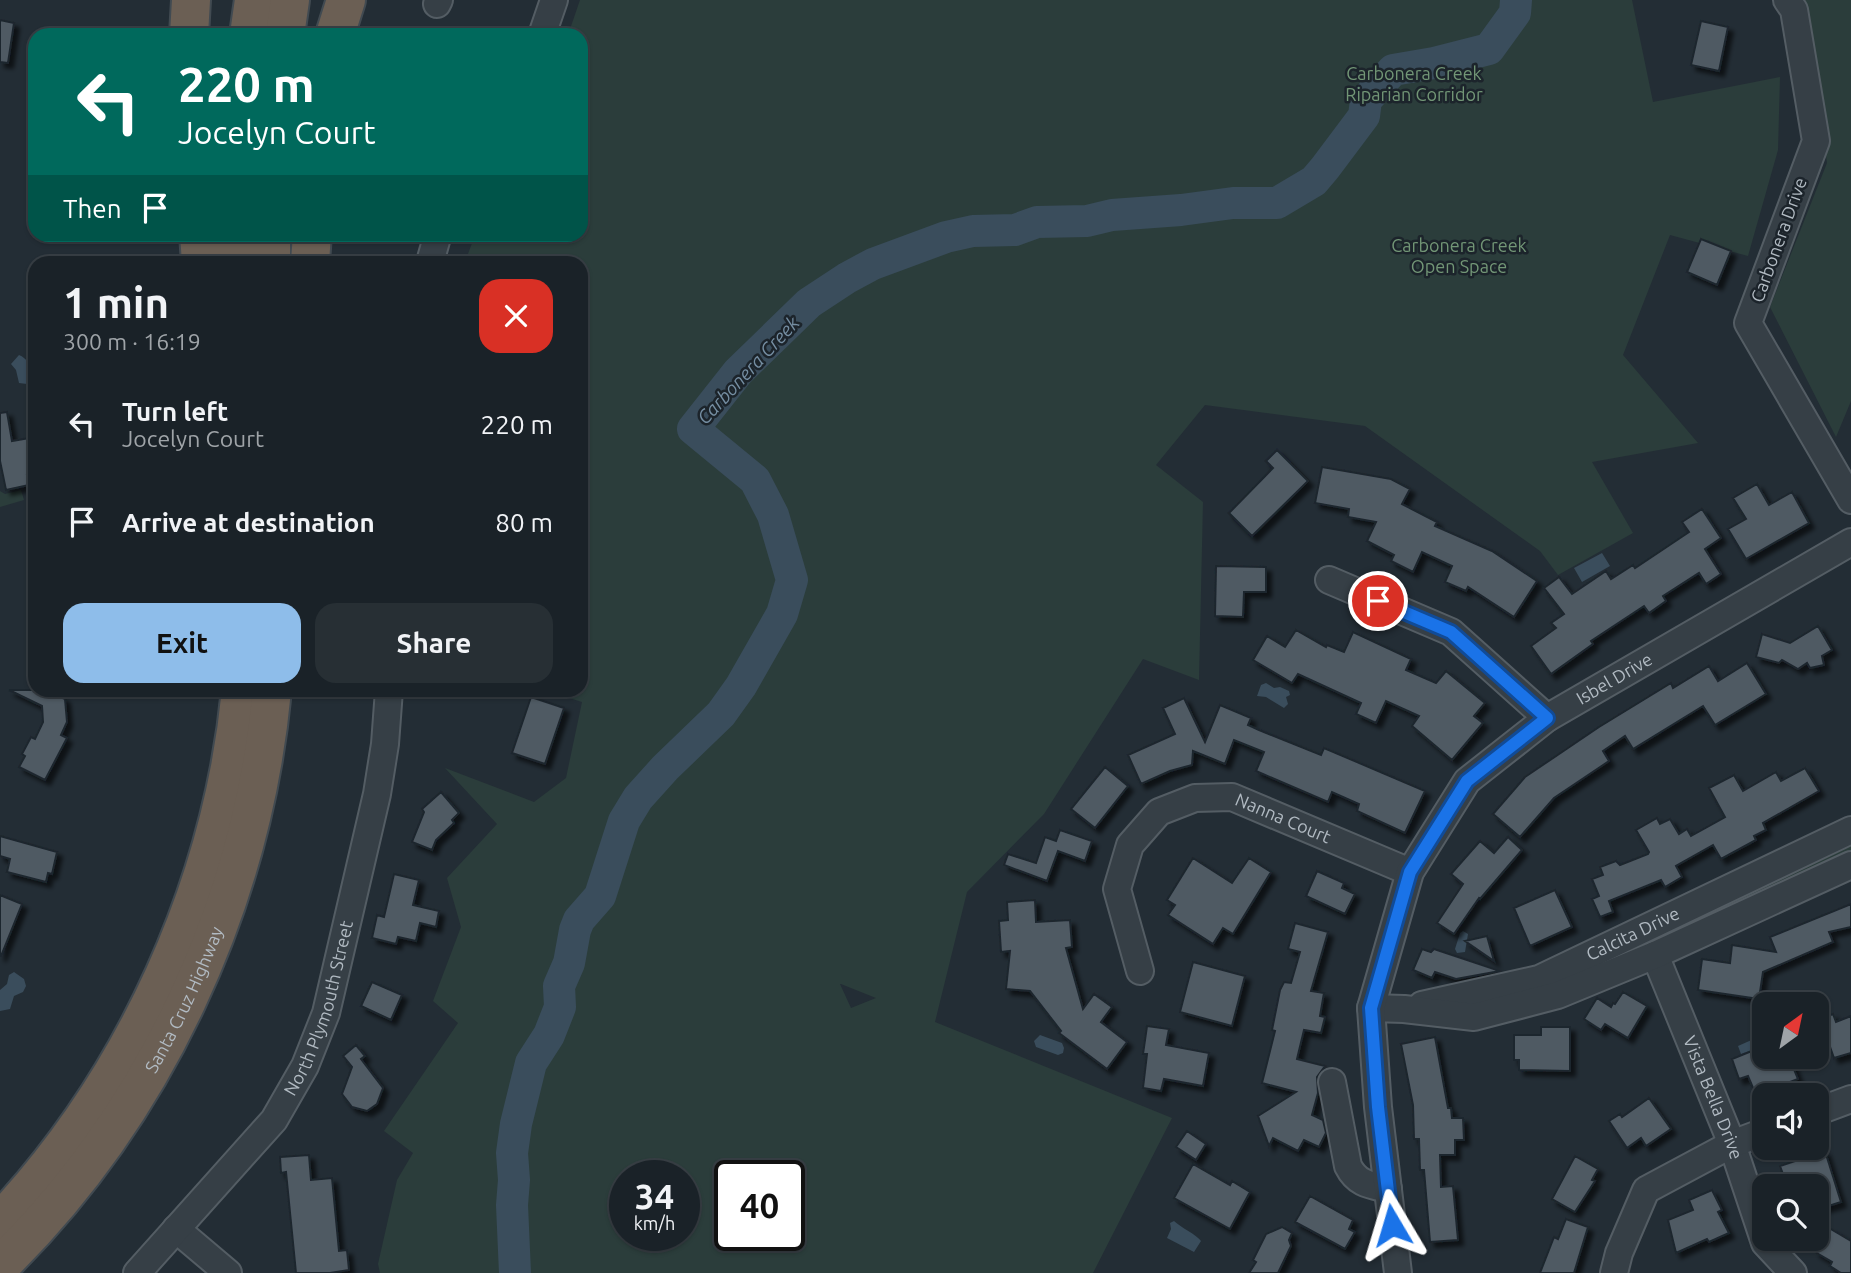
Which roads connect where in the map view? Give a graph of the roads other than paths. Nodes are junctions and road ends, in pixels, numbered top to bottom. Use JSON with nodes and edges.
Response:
{"nodes":[{"id":1,"x":191,"y":0,"type":"edge"},
{"id":2,"x":254,"y":0,"type":"edge"},
{"id":3,"x":290,"y":0,"type":"edge"},
{"id":4,"x":346,"y":0,"type":"edge"},
{"id":5,"x":554,"y":0,"type":"edge"},
{"id":6,"x":1787,"y":0,"type":"edge"},
{"id":7,"x":189,"y":28,"type":"edge"},
{"id":8,"x":250,"y":28,"type":"edge"},
{"id":9,"x":286,"y":28,"type":"edge"},
{"id":10,"x":337,"y":28,"type":"edge"},
{"id":11,"x":544,"y":28,"type":"edge"},
{"id":12,"x":1851,"y":500,"type":"edge"},
{"id":13,"x":1851,"y":542,"type":"edge"},
{"id":14,"x":1329,"y":580,"type":"dead end"},
{"id":15,"x":240,"y":697,"type":"edge"},
{"id":16,"x":271,"y":697,"type":"edge"},
{"id":17,"x":388,"y":697,"type":"edge"},
{"id":18,"x":1547,"y":718,"type":"junction"},
{"id":19,"x":1851,"y":830,"type":"edge"},
{"id":20,"x":1851,"y":865,"type":"edge"},
{"id":21,"x":1410,"y":872,"type":"junction"},
{"id":22,"x":1655,"y":955,"type":"junction"},
{"id":23,"x":1140,"y":971,"type":"dead end"},
{"id":24,"x":1371,"y":1008,"type":"junction"},
{"id":25,"x":1404,"y":1009,"type":"junction"},
{"id":26,"x":1332,"y":1082,"type":"dead end"},
{"id":27,"x":1851,"y":1099,"type":"edge"},
{"id":28,"x":1829,"y":1107,"type":"edge"},
{"id":29,"x":1752,"y":1136,"type":"edge"},
{"id":30,"x":1732,"y":1144,"type":"junction"},
{"id":31,"x":1388,"y":1189,"type":"junction"},
{"id":32,"x":0,"y":1222,"type":"edge"},
{"id":33,"x":176,"y":1229,"type":"junction"},
{"id":34,"x":0,"y":1266,"type":"edge"},
{"id":35,"x":137,"y":1273,"type":"edge"},
{"id":36,"x":228,"y":1273,"type":"edge"},
{"id":37,"x":1398,"y":1273,"type":"edge"},
{"id":38,"x":1614,"y":1273,"type":"edge"},
{"id":39,"x":1793,"y":1273,"type":"edge"}],
"edges":[{"from":1,"to":7,"type":"highway"},
{"from":2,"to":8,"type":"highway"},
{"from":3,"to":9,"type":"highway"},
{"from":4,"to":10,"type":"highway"},
{"from":5,"to":11,"type":"street"},
{"from":6,"to":12,"type":"street","name":"Carbonera Drive"},
{"from":13,"to":18,"type":"street","name":"Isbel Drive"},
{"from":14,"to":18,"type":"street"},
{"from":15,"to":32,"type":"highway","name":"Santa Cruz Highway"},
{"from":16,"to":34,"type":"highway","name":"Santa Cruz Highway"},
{"from":17,"to":33,"type":"street","name":"North Plymouth Street"},
{"from":18,"to":21,"type":"street","name":"Isbel Drive"},
{"from":19,"to":25,"type":"street","name":"Calcita Drive"},
{"from":20,"to":22,"type":"street","name":"Calcita Drive"},
{"from":21,"to":23,"type":"street","name":"Nanna Court"},
{"from":21,"to":24,"type":"street","name":"Isbel Drive"},
{"from":22,"to":25,"type":"street","name":"Calcita Drive"},
{"from":22,"to":30,"type":"street","name":"Vista Bella Drive"},
{"from":24,"to":25,"type":"street","name":"Calcita Drive"},
{"from":24,"to":31,"type":"street","name":"Isbel Drive"},
{"from":26,"to":31,"type":"street"},
{"from":27,"to":28,"type":"street"},
{"from":29,"to":30,"type":"street"},
{"from":30,"to":38,"type":"street"},
{"from":30,"to":39,"type":"street","name":"Vista Bella Drive"},
{"from":31,"to":37,"type":"street","name":"Isbel Drive"},
{"from":33,"to":35,"type":"street","name":"North Plymouth Street"},
{"from":33,"to":36,"type":"street"}]}
